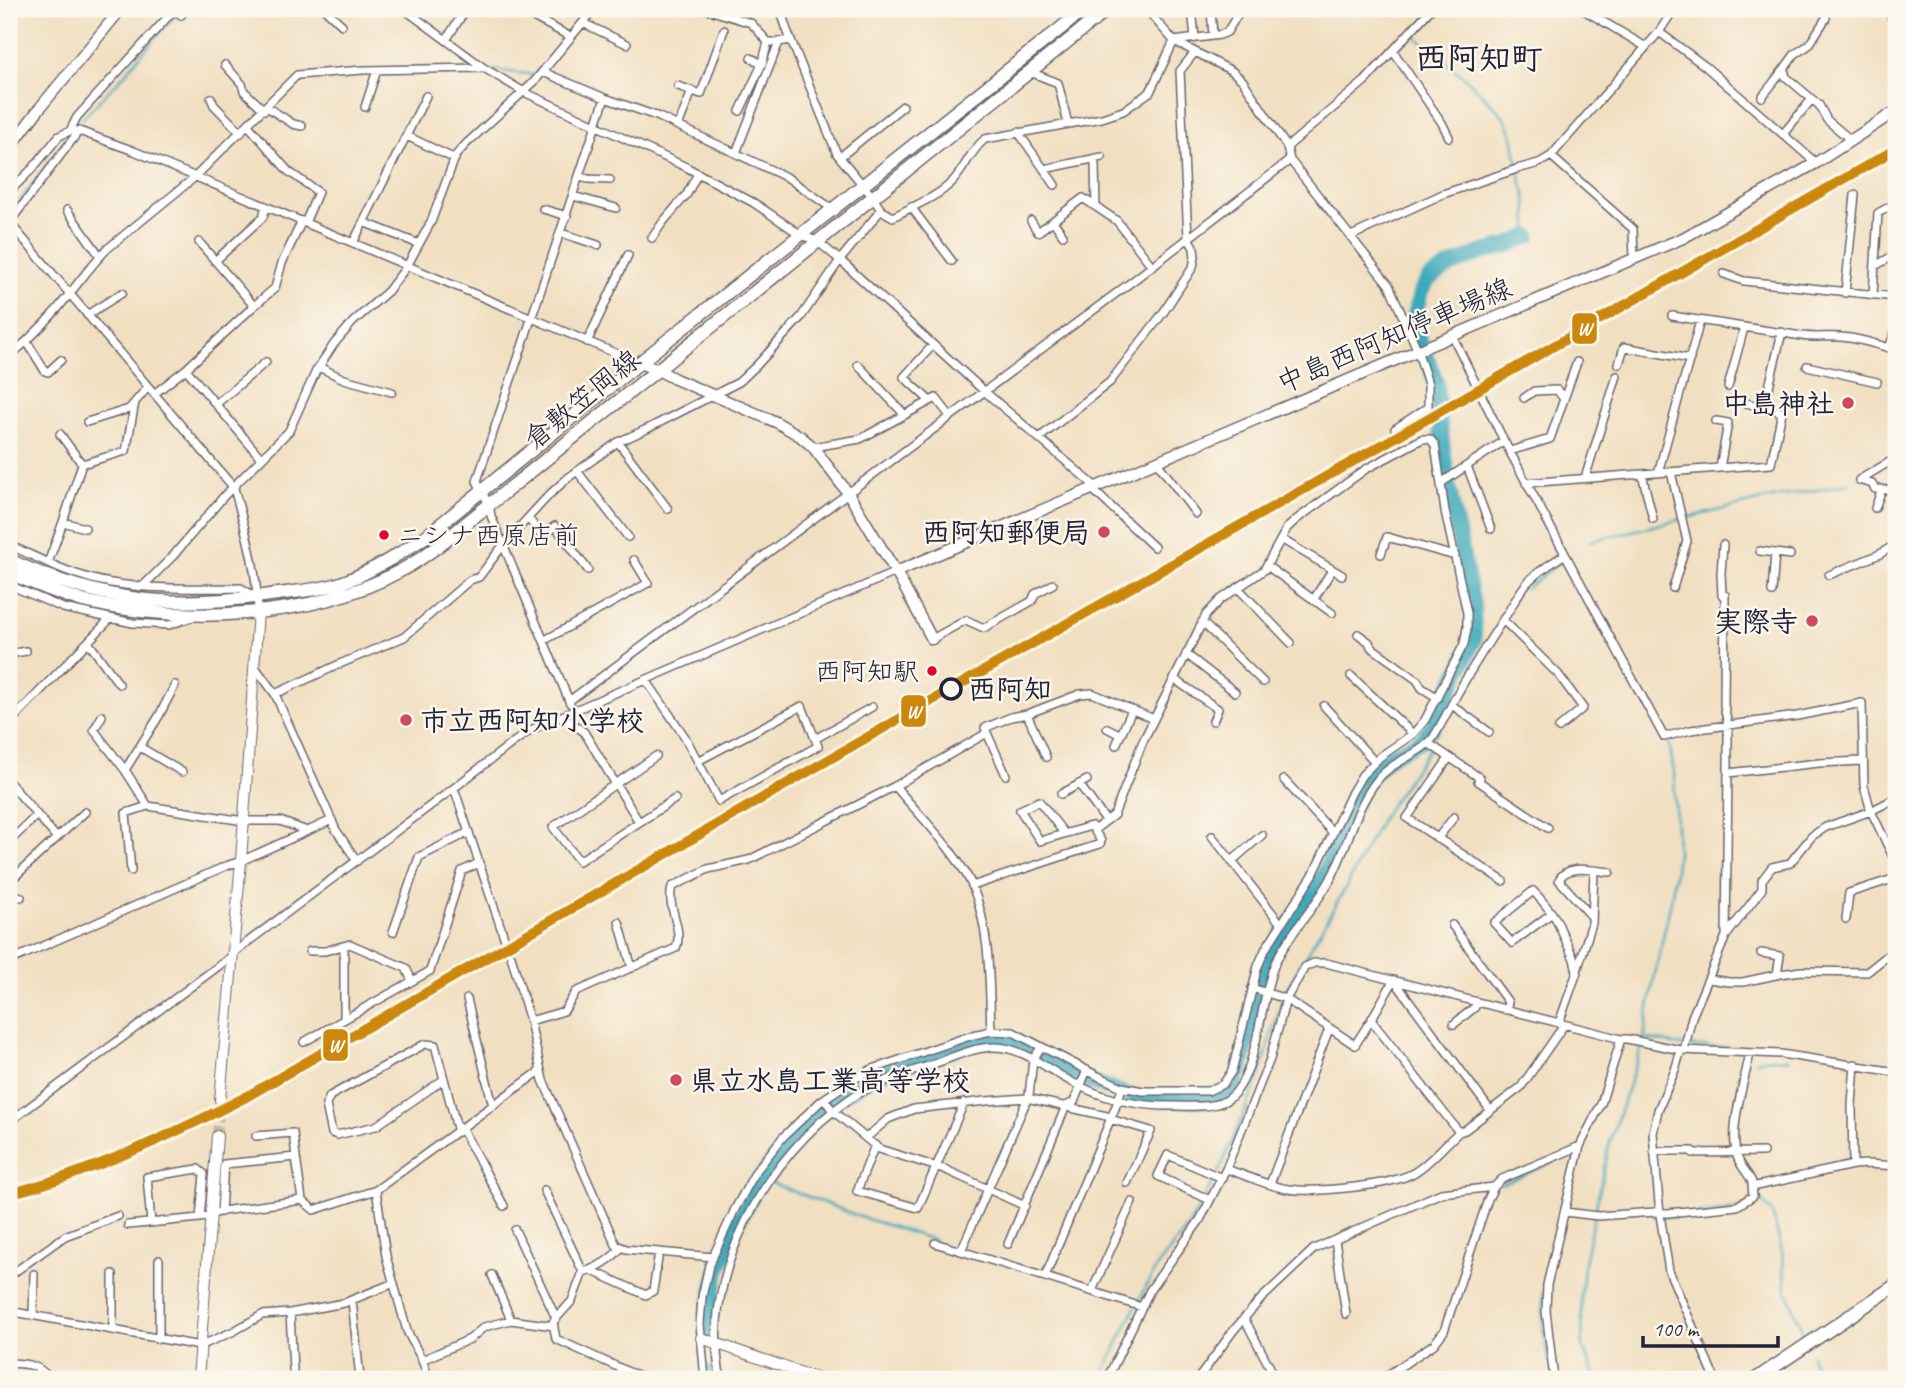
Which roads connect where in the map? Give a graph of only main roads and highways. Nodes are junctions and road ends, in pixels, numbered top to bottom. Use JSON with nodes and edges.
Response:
{"nodes":[{"id":1,"x":121,"y":9,"type":"edge"},
{"id":2,"x":1085,"y":9,"type":"edge"},
{"id":3,"x":1108,"y":9,"type":"edge"},
{"id":4,"x":1896,"y":111,"type":"edge"},
{"id":5,"x":9,"y":149,"type":"edge"},
{"id":6,"x":639,"y":363,"type":"junction"},
{"id":7,"x":658,"y":370,"type":"junction"},
{"id":8,"x":9,"y":559,"type":"edge"},
{"id":9,"x":896,"y":572,"type":"junction"},
{"id":10,"x":9,"y":573,"type":"edge"},
{"id":11,"x":55,"y":586,"type":"junction"},
{"id":12,"x":257,"y":604,"type":"junction"},
{"id":13,"x":932,"y":639,"type":"road end"},
{"id":14,"x":1894,"y":1291,"type":"edge"},
{"id":15,"x":1756,"y":1379,"type":"edge"}],
"edges":[{"from":1,"to":5,"type":"main road"},
{"from":2,"to":6,"type":"main road","name":"倉敷笠岡線"},
{"from":3,"to":7,"type":"main road","name":"倉敷笠岡線"},
{"from":4,"to":9,"type":"main road","name":"中島西阿知停車場線"},
{"from":6,"to":7,"type":"main road"},
{"from":6,"to":12,"type":"main road","name":"倉敷笠岡線"},
{"from":7,"to":9,"type":"main road"},
{"from":7,"to":12,"type":"main road","name":"倉敷笠岡線"},
{"from":8,"to":11,"type":"main road","name":"倉敷笠岡線"},
{"from":9,"to":13,"type":"main road"},
{"from":10,"to":11,"type":"main road","name":"倉敷笠岡線"},
{"from":11,"to":12,"type":"main road","name":"倉敷笠岡線"},
{"from":11,"to":12,"type":"main road","name":"倉敷笠岡線"},
{"from":14,"to":15,"type":"main road"}]}
